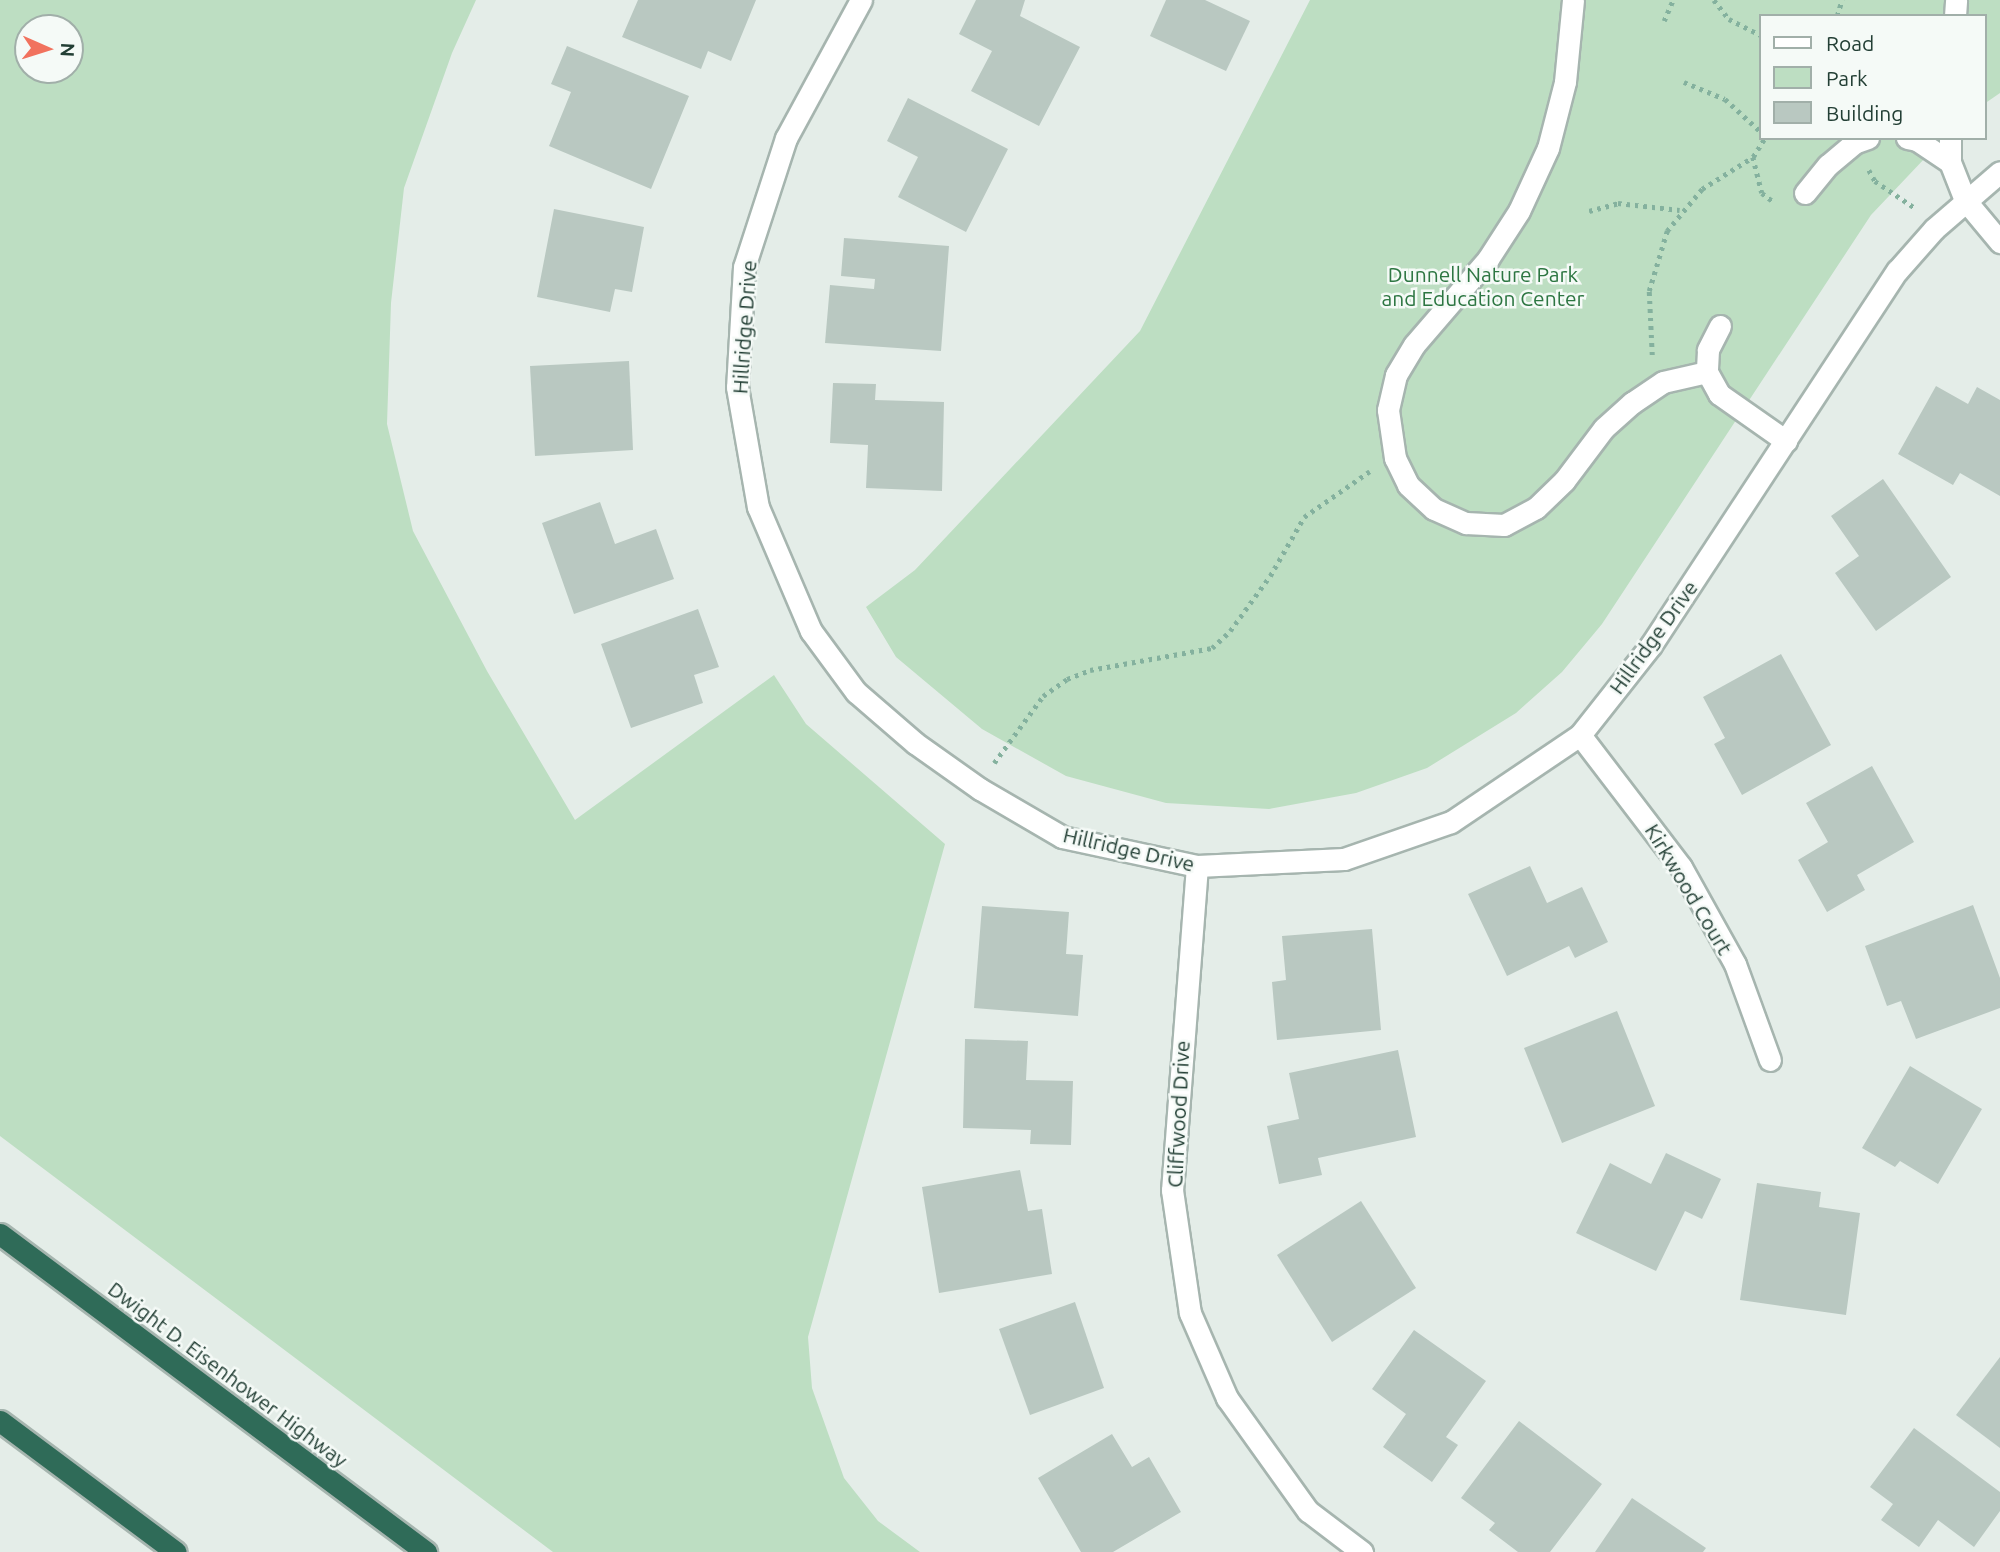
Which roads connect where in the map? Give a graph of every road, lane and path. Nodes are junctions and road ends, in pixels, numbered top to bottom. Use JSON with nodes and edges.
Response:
{"nodes":[{"id":1,"x":861,"y":0,"type":"edge"},
{"id":2,"x":1573,"y":0,"type":"edge"},
{"id":3,"x":1673,"y":0,"type":"edge"},
{"id":4,"x":1714,"y":0,"type":"edge"},
{"id":5,"x":1664,"y":21,"type":"dead end"},
{"id":6,"x":1758,"y":34,"type":"edge"},
{"id":7,"x":1684,"y":82,"type":"dead end"},
{"id":8,"x":1758,"y":129,"type":"edge"},
{"id":9,"x":1764,"y":140,"type":"edge"},
{"id":10,"x":1917,"y":140,"type":"edge"},
{"id":11,"x":1950,"y":140,"type":"edge"},
{"id":12,"x":1861,"y":141,"type":"edge"},
{"id":13,"x":1753,"y":157,"type":"junction"},
{"id":14,"x":1950,"y":162,"type":"junction"},
{"id":15,"x":2000,"y":172,"type":"edge"},
{"id":16,"x":1805,"y":193,"type":"dead end"},
{"id":17,"x":1965,"y":200,"type":"junction"},
{"id":18,"x":1782,"y":207,"type":"dead end"},
{"id":19,"x":1681,"y":210,"type":"junction"},
{"id":20,"x":1589,"y":211,"type":"dead end"},
{"id":21,"x":1934,"y":229,"type":"junction"},
{"id":22,"x":2000,"y":242,"type":"edge"},
{"id":23,"x":1720,"y":326,"type":"dead end"},
{"id":24,"x":1707,"y":372,"type":"junction"},
{"id":25,"x":1664,"y":382,"type":"junction"},
{"id":26,"x":1786,"y":441,"type":"junction"},
{"id":27,"x":1395,"y":458,"type":"junction"},
{"id":28,"x":1580,"y":735,"type":"junction"},
{"id":29,"x":980,"y":789,"type":"junction"},
{"id":30,"x":1197,"y":866,"type":"junction"},
{"id":31,"x":1770,"y":1060,"type":"dead end"},
{"id":32,"x":0,"y":1234,"type":"edge"},
{"id":33,"x":0,"y":1420,"type":"edge"},
{"id":34,"x":176,"y":1552,"type":"edge"},
{"id":35,"x":426,"y":1552,"type":"edge"},
{"id":36,"x":1362,"y":1552,"type":"edge"}],
"edges":[{"from":1,"to":29,"type":"street","name":"Hillridge Drive"},
{"from":2,"to":27,"type":"street"},
{"from":3,"to":5,"type":"path"},
{"from":4,"to":6,"type":"path"},
{"from":7,"to":8,"type":"path"},
{"from":9,"to":13,"type":"path"},
{"from":10,"to":14,"type":"street"},
{"from":11,"to":14,"type":"street"},
{"from":12,"to":16,"type":"street"},
{"from":12,"to":21,"type":"path"},
{"from":13,"to":18,"type":"path"},
{"from":13,"to":19,"type":"path"},
{"from":14,"to":17,"type":"street"},
{"from":15,"to":17,"type":"street","name":"Hillridge Drive"},
{"from":17,"to":21,"type":"street","name":"Hillridge Drive"},
{"from":17,"to":22,"type":"street"},
{"from":19,"to":20,"type":"path"},
{"from":19,"to":25,"type":"path"},
{"from":21,"to":26,"type":"street","name":"Hillridge Drive"},
{"from":23,"to":24,"type":"street"},
{"from":24,"to":25,"type":"street"},
{"from":24,"to":26,"type":"street"},
{"from":25,"to":27,"type":"street"},
{"from":26,"to":28,"type":"street","name":"Hillridge Drive"},
{"from":27,"to":29,"type":"path"},
{"from":28,"to":30,"type":"street","name":"Hillridge Drive"},
{"from":28,"to":31,"type":"street","name":"Kirkwood Court"},
{"from":29,"to":30,"type":"street","name":"Hillridge Drive"},
{"from":30,"to":36,"type":"street","name":"Cliffwood Drive"},
{"from":32,"to":35,"type":"highway","name":"Dwight D. Eisenhower Highway"},
{"from":33,"to":34,"type":"highway"}]}
